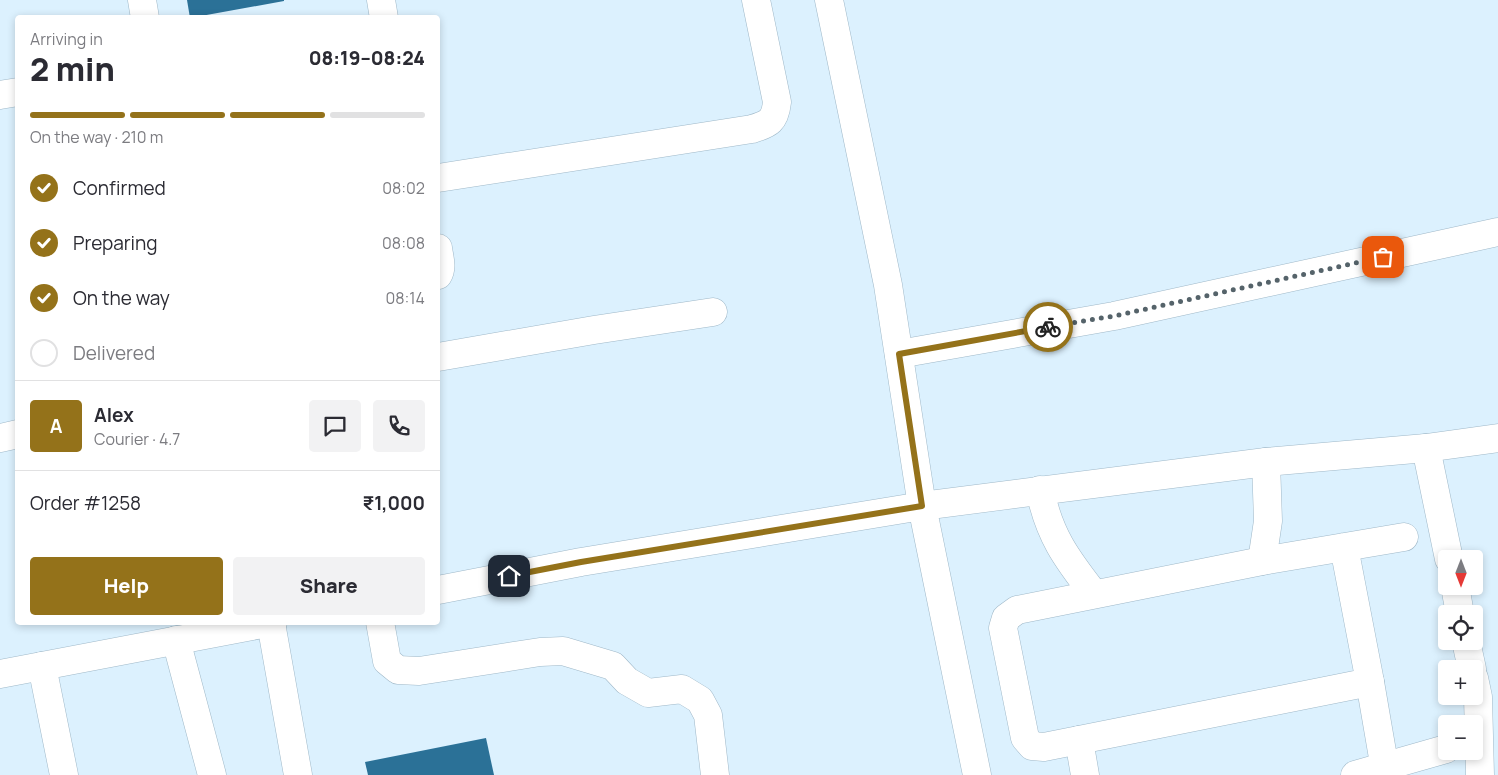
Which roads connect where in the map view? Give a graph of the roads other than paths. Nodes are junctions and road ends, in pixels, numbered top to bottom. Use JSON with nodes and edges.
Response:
{"nodes":[{"id":1,"x":142,"y":0,"type":"edge"},
{"id":2,"x":381,"y":0,"type":"edge"},
{"id":3,"x":756,"y":0,"type":"edge"},
{"id":4,"x":829,"y":0,"type":"edge"},
{"id":5,"x":144,"y":15,"type":"edge"},
{"id":6,"x":384,"y":15,"type":"edge"},
{"id":7,"x":15,"y":92,"type":"edge"},
{"id":8,"x":0,"y":95,"type":"edge"},
{"id":9,"x":440,"y":178,"type":"edge"},
{"id":10,"x":1498,"y":232,"type":"edge"},
{"id":11,"x":713,"y":312,"type":"dead end"},
{"id":12,"x":899,"y":354,"type":"junction"},
{"id":13,"x":440,"y":357,"type":"edge"},
{"id":14,"x":15,"y":435,"type":"edge"},
{"id":15,"x":0,"y":438,"type":"edge"},
{"id":16,"x":1498,"y":438,"type":"edge"},
{"id":17,"x":1426,"y":448,"type":"junction"},
{"id":18,"x":1266,"y":462,"type":"junction"},
{"id":19,"x":1040,"y":490,"type":"junction"},
{"id":20,"x":922,"y":506,"type":"junction"},
{"id":21,"x":1404,"y":537,"type":"dead end"},
{"id":22,"x":1344,"y":547,"type":"junction"},
{"id":23,"x":1447,"y":550,"type":"edge"},
{"id":24,"x":1262,"y":561,"type":"junction"},
{"id":25,"x":440,"y":590,"type":"edge"},
{"id":26,"x":1094,"y":594,"type":"junction"},
{"id":27,"x":261,"y":625,"type":"edge"},
{"id":28,"x":272,"y":625,"type":"edge"},
{"id":29,"x":381,"y":625,"type":"edge"},
{"id":30,"x":176,"y":640,"type":"junction"},
{"id":31,"x":42,"y":666,"type":"junction"},
{"id":32,"x":0,"y":674,"type":"edge"},
{"id":33,"x":1370,"y":682,"type":"junction"},
{"id":34,"x":1079,"y":740,"type":"junction"},
{"id":35,"x":1438,"y":752,"type":"edge"},
{"id":36,"x":1479,"y":760,"type":"edge"},
{"id":37,"x":1386,"y":770,"type":"edge"},
{"id":38,"x":64,"y":775,"type":"edge"},
{"id":39,"x":212,"y":775,"type":"edge"},
{"id":40,"x":298,"y":775,"type":"edge"},
{"id":41,"x":715,"y":775,"type":"edge"},
{"id":42,"x":977,"y":775,"type":"edge"},
{"id":43,"x":1085,"y":775,"type":"edge"},
{"id":44,"x":1356,"y":775,"type":"edge"},
{"id":45,"x":1480,"y":775,"type":"edge"}],
"edges":[{"from":1,"to":5,"type":"lane"},
{"from":2,"to":6,"type":"lane"},
{"from":3,"to":9,"type":"lane"},
{"from":4,"to":12,"type":"lane"},
{"from":7,"to":8,"type":"lane"},
{"from":10,"to":12,"type":"lane"},
{"from":11,"to":13,"type":"lane"},
{"from":12,"to":20,"type":"lane"},
{"from":14,"to":15,"type":"lane"},
{"from":16,"to":17,"type":"lane"},
{"from":17,"to":18,"type":"lane"},
{"from":17,"to":23,"type":"lane"},
{"from":18,"to":19,"type":"lane"},
{"from":18,"to":24,"type":"lane"},
{"from":19,"to":20,"type":"lane"},
{"from":19,"to":26,"type":"lane"},
{"from":20,"to":25,"type":"lane"},
{"from":20,"to":42,"type":"lane"},
{"from":21,"to":22,"type":"lane"},
{"from":22,"to":24,"type":"lane"},
{"from":22,"to":33,"type":"lane"},
{"from":24,"to":26,"type":"lane"},
{"from":26,"to":34,"type":"lane"},
{"from":27,"to":30,"type":"lane"},
{"from":28,"to":40,"type":"lane"},
{"from":29,"to":41,"type":"lane"},
{"from":30,"to":31,"type":"lane"},
{"from":30,"to":39,"type":"lane"},
{"from":31,"to":32,"type":"lane"},
{"from":31,"to":38,"type":"lane"},
{"from":33,"to":34,"type":"lane"},
{"from":33,"to":37,"type":"lane"},
{"from":34,"to":43,"type":"lane"},
{"from":35,"to":37,"type":"lane"},
{"from":36,"to":45,"type":"lane"},
{"from":37,"to":44,"type":"lane"}]}
